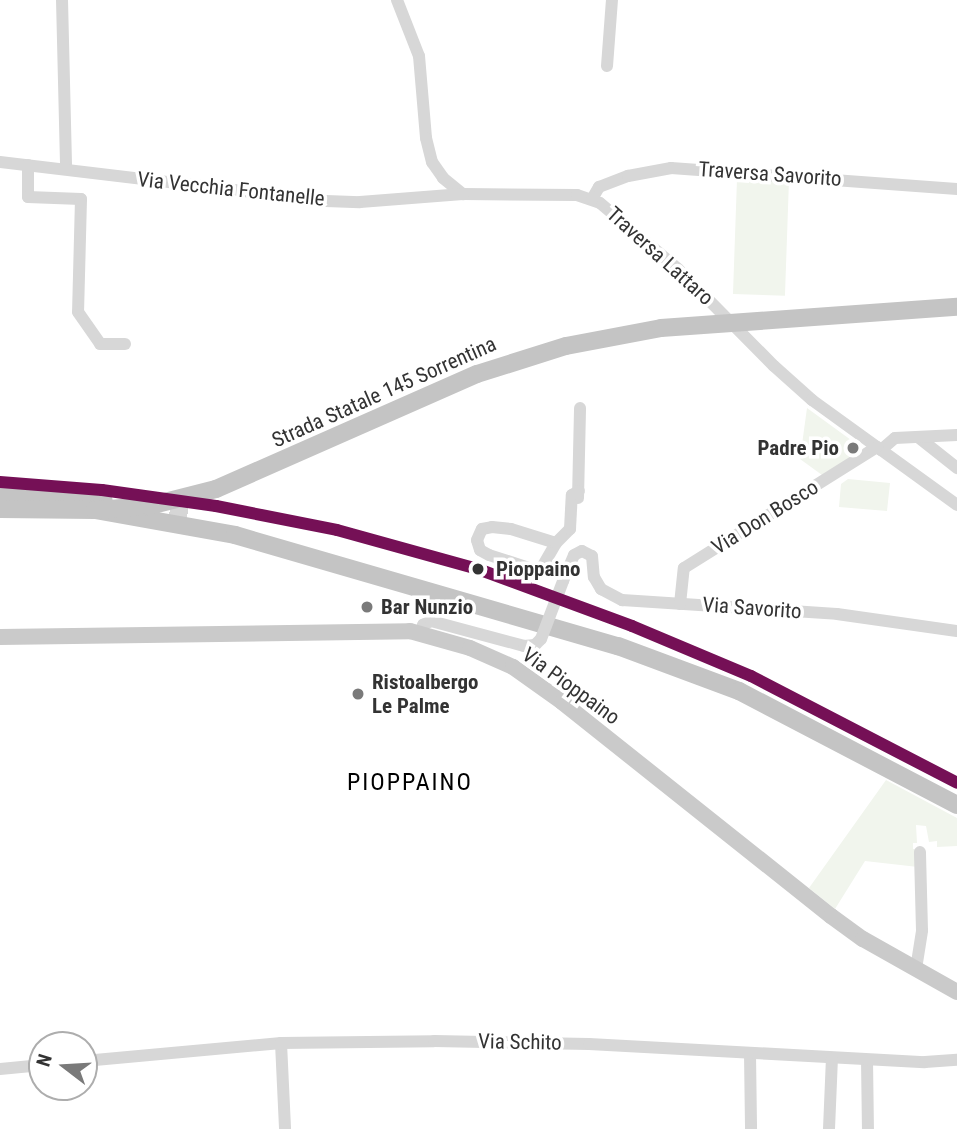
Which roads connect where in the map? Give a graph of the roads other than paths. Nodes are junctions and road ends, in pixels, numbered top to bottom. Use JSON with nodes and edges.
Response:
{"nodes":[{"id":1,"x":62,"y":0,"type":"edge"},
{"id":2,"x":397,"y":0,"type":"edge"},
{"id":3,"x":612,"y":0,"type":"edge"},
{"id":4,"x":607,"y":66,"type":"dead end"},
{"id":5,"x":0,"y":162,"type":"edge"},
{"id":6,"x":28,"y":165,"type":"junction"},
{"id":7,"x":66,"y":169,"type":"junction"},
{"id":8,"x":957,"y":189,"type":"edge"},
{"id":9,"x":464,"y":194,"type":"junction"},
{"id":10,"x":592,"y":199,"type":"junction"},
{"id":11,"x":957,"y":307,"type":"edge"},
{"id":12,"x":125,"y":344,"type":"dead end"},
{"id":13,"x":580,"y":408,"type":"dead end"},
{"id":14,"x":957,"y":435,"type":"edge"},
{"id":15,"x":918,"y":437,"type":"junction"},
{"id":16,"x":879,"y":448,"type":"junction"},
{"id":17,"x":957,"y":468,"type":"edge"},
{"id":18,"x":579,"y":491,"type":"junction"},
{"id":19,"x":0,"y":492,"type":"edge"},
{"id":20,"x":100,"y":505,"type":"junction"},
{"id":21,"x":957,"y":505,"type":"edge"},
{"id":22,"x":0,"y":509,"type":"edge"},
{"id":23,"x":188,"y":515,"type":"tunnel mouth"},
{"id":24,"x":556,"y":543,"type":"junction"},
{"id":25,"x":578,"y":552,"type":"junction"},
{"id":26,"x":452,"y":597,"type":"junction"},
{"id":27,"x":680,"y":604,"type":"junction"},
{"id":28,"x":957,"y":631,"type":"edge"},
{"id":29,"x":420,"y":633,"type":"junction"},
{"id":30,"x":0,"y":637,"type":"edge"},
{"id":31,"x":957,"y":804,"type":"edge"},
{"id":32,"x":920,"y":852,"type":"dead end"},
{"id":33,"x":916,"y":969,"type":"junction"},
{"id":34,"x":957,"y":992,"type":"edge"},
{"id":35,"x":281,"y":1043,"type":"junction"},
{"id":36,"x":750,"y":1054,"type":"junction"},
{"id":37,"x":831,"y":1058,"type":"junction"},
{"id":38,"x":867,"y":1059,"type":"junction"},
{"id":39,"x":98,"y":1060,"type":"edge"},
{"id":40,"x":957,"y":1060,"type":"edge"},
{"id":41,"x":28,"y":1066,"type":"edge"},
{"id":42,"x":0,"y":1069,"type":"edge"},
{"id":43,"x":285,"y":1129,"type":"edge"},
{"id":44,"x":751,"y":1129,"type":"edge"},
{"id":45,"x":829,"y":1129,"type":"edge"},
{"id":46,"x":869,"y":1129,"type":"edge"}],
"edges":[{"from":1,"to":7,"type":"street"},
{"from":2,"to":9,"type":"street"},
{"from":3,"to":4,"type":"street"},
{"from":5,"to":6,"type":"street","name":"Via Vecchia Fontanelle"},
{"from":6,"to":7,"type":"street","name":"Via Vecchia Fontanelle"},
{"from":6,"to":12,"type":"street"},
{"from":7,"to":9,"type":"street","name":"Via Vecchia Fontanelle"},
{"from":8,"to":10,"type":"street","name":"Traversa Savorito"},
{"from":9,"to":10,"type":"street","name":"Traversa Lattaro"},
{"from":10,"to":16,"type":"street","name":"Traversa Lattaro"},
{"from":11,"to":20,"type":"highway","name":"Strada Statale 145 Sorrentina","bridge":true},
{"from":13,"to":18,"type":"street"},
{"from":14,"to":15,"type":"street","name":"Via Don Bosco"},
{"from":15,"to":16,"type":"street","name":"Via Don Bosco"},
{"from":15,"to":17,"type":"street"},
{"from":16,"to":21,"type":"street","name":"Traversa Lattaro"},
{"from":16,"to":27,"type":"street","name":"Via Don Bosco"},
{"from":18,"to":24,"type":"street"},
{"from":18,"to":25,"type":"street"},
{"from":19,"to":20,"type":"highway"},
{"from":20,"to":22,"type":"highway","name":"Strada Statale 145 Sorrentina"},
{"from":20,"to":26,"type":"highway","bridge":true},
{"from":23,"to":26,"type":"highway"},
{"from":24,"to":24,"type":"street"},
{"from":25,"to":27,"type":"street","name":"Via Savorito"},
{"from":25,"to":29,"type":"street","bridge":true},
{"from":26,"to":31,"type":"highway"},
{"from":27,"to":28,"type":"street","name":"Via Savorito"},
{"from":29,"to":30,"type":"main road","name":"Via Pioppaino"},
{"from":29,"to":33,"type":"main road","name":"Via Pioppaino"},
{"from":32,"to":33,"type":"street"},
{"from":33,"to":34,"type":"main road","name":"Via Pioppaino"},
{"from":35,"to":36,"type":"street","name":"Via Schito"},
{"from":35,"to":39,"type":"street","name":"Via Schito"},
{"from":35,"to":43,"type":"street"},
{"from":36,"to":37,"type":"street","name":"Via Schito"},
{"from":36,"to":44,"type":"street"},
{"from":37,"to":38,"type":"street","name":"Via Schito"},
{"from":37,"to":45,"type":"street"},
{"from":38,"to":40,"type":"street","name":"Via Schito"},
{"from":38,"to":46,"type":"street"},
{"from":41,"to":42,"type":"street"}]}
